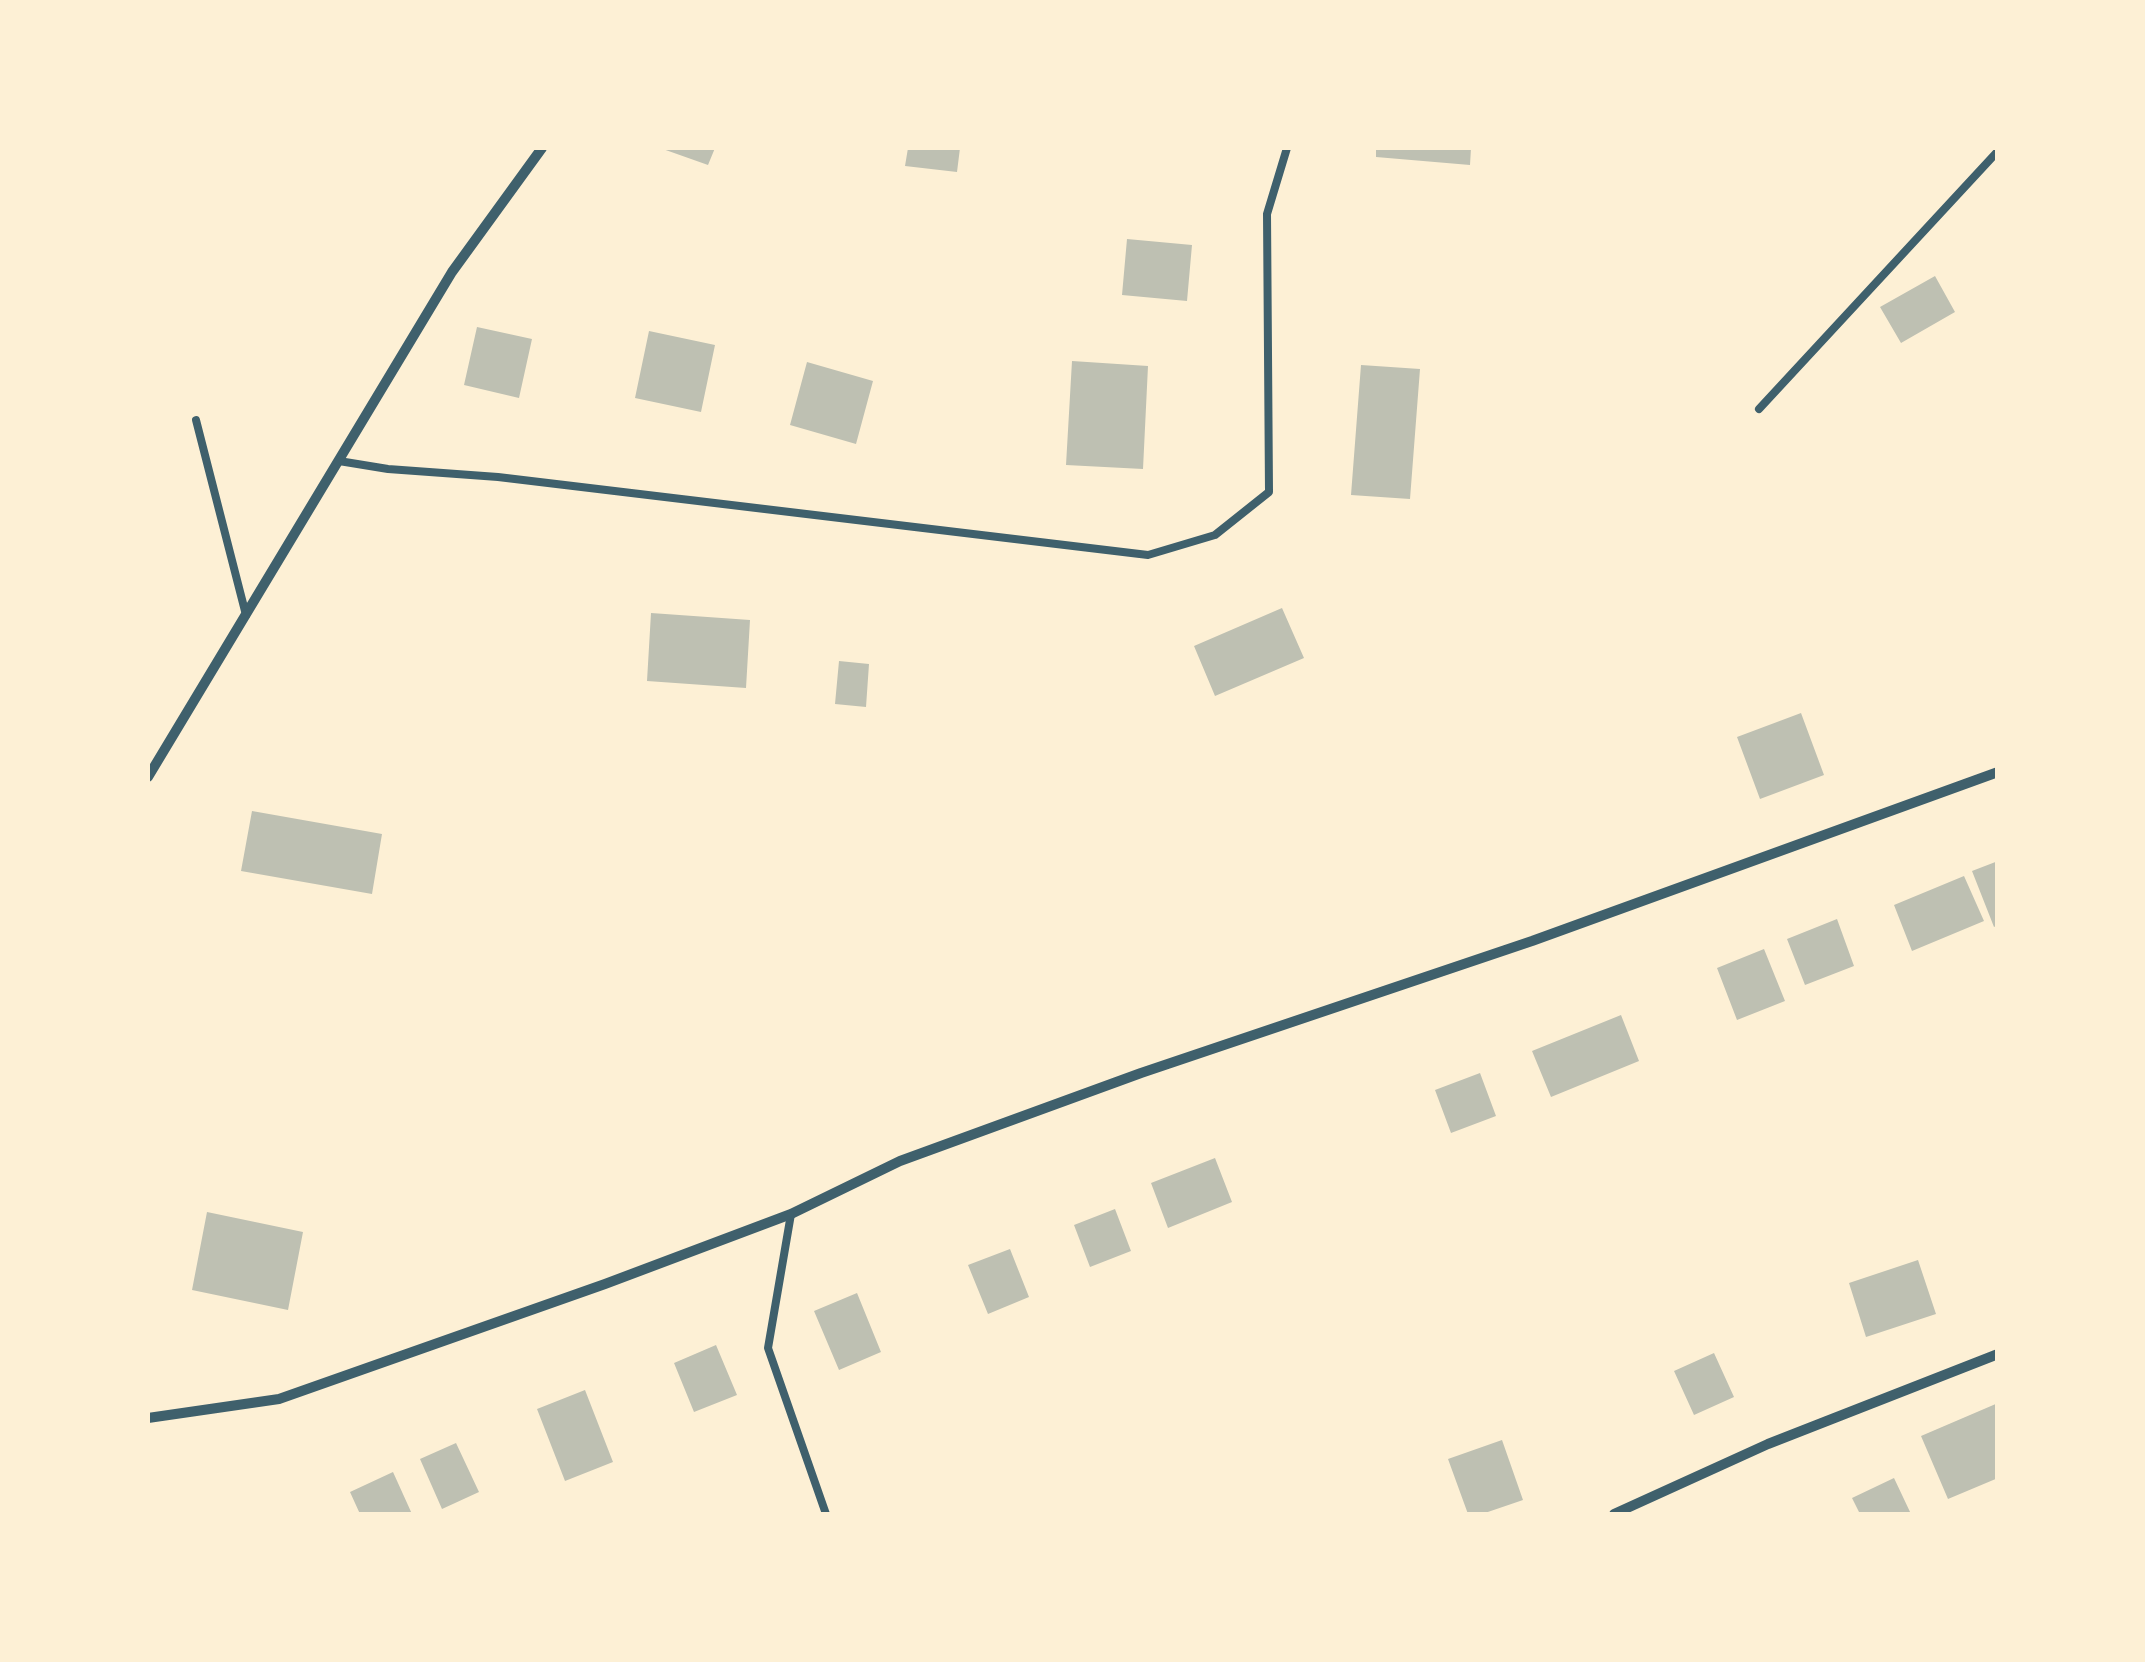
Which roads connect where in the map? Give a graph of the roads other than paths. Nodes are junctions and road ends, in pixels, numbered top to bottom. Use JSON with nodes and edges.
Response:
{"nodes":[{"id":1,"x":542,"y":148,"type":"edge"},
{"id":2,"x":1287,"y":148,"type":"edge"},
{"id":3,"x":1998,"y":151,"type":"edge"},
{"id":4,"x":1759,"y":409,"type":"dead end"},
{"id":5,"x":196,"y":420,"type":"dead end"},
{"id":6,"x":339,"y":461,"type":"junction"},
{"id":7,"x":246,"y":615,"type":"junction"},
{"id":8,"x":1998,"y":772,"type":"edge"},
{"id":9,"x":148,"y":778,"type":"edge"},
{"id":10,"x":791,"y":1214,"type":"junction"},
{"id":11,"x":1998,"y":1354,"type":"edge"},
{"id":12,"x":148,"y":1418,"type":"edge"},
{"id":13,"x":826,"y":1514,"type":"edge"},
{"id":14,"x":1614,"y":1514,"type":"edge"}],
"edges":[{"from":1,"to":6,"type":"street"},
{"from":2,"to":6,"type":"lane"},
{"from":3,"to":4,"type":"lane"},
{"from":5,"to":7,"type":"lane"},
{"from":6,"to":7,"type":"street"},
{"from":7,"to":9,"type":"street"},
{"from":8,"to":10,"type":"street"},
{"from":10,"to":12,"type":"street"},
{"from":10,"to":13,"type":"lane"},
{"from":11,"to":14,"type":"street"}]}
